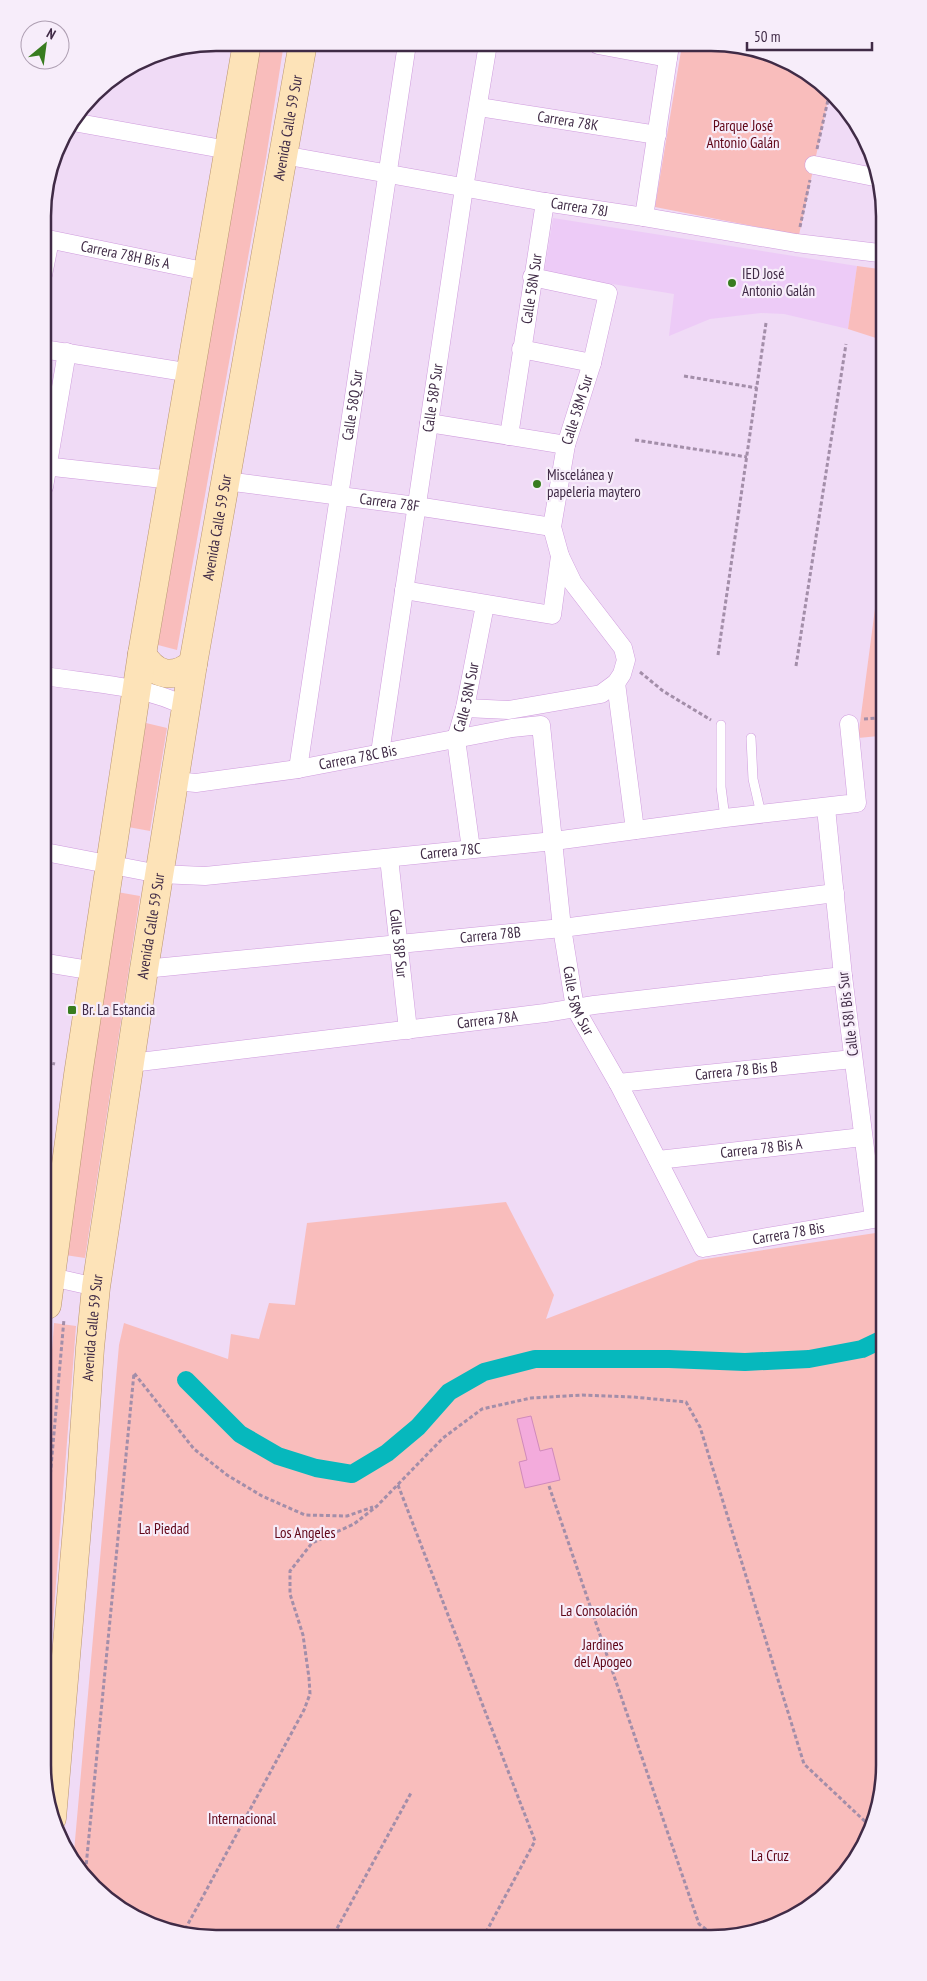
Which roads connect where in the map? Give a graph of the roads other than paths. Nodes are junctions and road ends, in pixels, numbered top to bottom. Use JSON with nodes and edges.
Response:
{"nodes":[{"id":1,"x":487,"y":51,"type":"edge"},
{"id":2,"x":245,"y":52,"type":"edge"},
{"id":3,"x":301,"y":52,"type":"edge"},
{"id":4,"x":406,"y":52,"type":"edge"},
{"id":5,"x":669,"y":52,"type":"edge"},
{"id":6,"x":479,"y":107,"type":"junction"},
{"id":7,"x":80,"y":123,"type":"edge"},
{"id":8,"x":657,"y":135,"type":"junction"},
{"id":9,"x":228,"y":150,"type":"junction"},
{"id":10,"x":283,"y":155,"type":"junction"},
{"id":11,"x":814,"y":165,"type":"dead end"},
{"id":12,"x":387,"y":175,"type":"junction"},
{"id":13,"x":871,"y":177,"type":"edge"},
{"id":14,"x":464,"y":188,"type":"junction"},
{"id":15,"x":545,"y":202,"type":"junction"},
{"id":16,"x":644,"y":217,"type":"junction"},
{"id":17,"x":52,"y":240,"type":"edge"},
{"id":18,"x":876,"y":253,"type":"edge"},
{"id":19,"x":208,"y":272,"type":"junction"},
{"id":20,"x":532,"y":277,"type":"junction"},
{"id":21,"x":52,"y":349,"type":"edge"},
{"id":22,"x":521,"y":349,"type":"junction"},
{"id":23,"x":67,"y":352,"type":"junction"},
{"id":24,"x":592,"y":364,"type":"junction"},
{"id":25,"x":191,"y":373,"type":"junction"},
{"id":26,"x":429,"y":423,"type":"junction"},
{"id":27,"x":52,"y":434,"type":"edge"},
{"id":28,"x":509,"y":436,"type":"junction"},
{"id":29,"x":566,"y":446,"type":"junction"},
{"id":30,"x":52,"y":467,"type":"edge"},
{"id":31,"x":172,"y":480,"type":"junction"},
{"id":32,"x":226,"y":481,"type":"junction"},
{"id":33,"x":338,"y":496,"type":"junction"},
{"id":34,"x":416,"y":506,"type":"junction"},
{"id":35,"x":552,"y":527,"type":"junction"},
{"id":36,"x":560,"y":556,"type":"junction"},
{"id":37,"x":404,"y":590,"type":"junction"},
{"id":38,"x":485,"y":605,"type":"junction"},
{"id":39,"x":142,"y":654,"type":"junction"},
{"id":40,"x":193,"y":664,"type":"junction"},
{"id":41,"x":52,"y":677,"type":"edge"},
{"id":42,"x":616,"y":683,"type":"junction"},
{"id":43,"x":137,"y":691,"type":"junction"},
{"id":44,"x":186,"y":707,"type":"junction"},
{"id":45,"x":465,"y":708,"type":"junction"},
{"id":46,"x":510,"y":710,"type":"junction"},
{"id":47,"x":849,"y":724,"type":"dead end"},
{"id":48,"x":541,"y":725,"type":"joint"},
{"id":49,"x":722,"y":725,"type":"road end"},
{"id":50,"x":512,"y":728,"type":"junction"},
{"id":51,"x":751,"y":738,"type":"dead end"},
{"id":52,"x":456,"y":739,"type":"junction"},
{"id":53,"x":380,"y":753,"type":"junction"},
{"id":54,"x":298,"y":769,"type":"junction"},
{"id":55,"x":174,"y":781,"type":"junction"},
{"id":56,"x":826,"y":808,"type":"junction"},
{"id":57,"x":761,"y":814,"type":"junction"},
{"id":58,"x":725,"y":818,"type":"junction"},
{"id":59,"x":635,"y":830,"type":"junction"},
{"id":60,"x":554,"y":841,"type":"junction"},
{"id":61,"x":471,"y":849,"type":"junction"},
{"id":62,"x":52,"y":853,"type":"edge"},
{"id":63,"x":389,"y":858,"type":"junction"},
{"id":64,"x":111,"y":865,"type":"junction"},
{"id":65,"x":159,"y":874,"type":"junction"},
{"id":66,"x":835,"y":893,"type":"junction"},
{"id":67,"x":562,"y":928,"type":"junction"},
{"id":68,"x":399,"y":944,"type":"junction"},
{"id":69,"x":52,"y":964,"type":"edge"},
{"id":70,"x":144,"y":969,"type":"junction"},
{"id":71,"x":95,"y":971,"type":"junction"},
{"id":72,"x":843,"y":976,"type":"junction"},
{"id":73,"x":575,"y":1008,"type":"junction"},
{"id":74,"x":408,"y":1030,"type":"junction"},
{"id":75,"x":853,"y":1059,"type":"junction"},
{"id":76,"x":131,"y":1064,"type":"junction"},
{"id":77,"x":618,"y":1083,"type":"junction"},
{"id":78,"x":863,"y":1137,"type":"junction"},
{"id":79,"x":658,"y":1160,"type":"junction"},
{"id":80,"x":874,"y":1219,"type":"joint"},
{"id":81,"x":703,"y":1248,"type":"joint"},
{"id":82,"x":51,"y":1254,"type":"edge"},
{"id":83,"x":51,"y":1277,"type":"edge"},
{"id":84,"x":96,"y":1287,"type":"junction"},
{"id":85,"x":54,"y":1793,"type":"edge"}],
"edges":[{"from":1,"to":6,"type":"street","name":"Calle 58P Sur"},
{"from":2,"to":9,"type":"main road"},
{"from":3,"to":10,"type":"main road","name":"Avenida Calle 59 Sur"},
{"from":4,"to":12,"type":"street","name":"Calle 58Q Sur"},
{"from":5,"to":8,"type":"street"},
{"from":6,"to":8,"type":"street","name":"Carrera 78K"},
{"from":6,"to":14,"type":"street","name":"Calle 58P Sur"},
{"from":7,"to":9,"type":"street"},
{"from":8,"to":16,"type":"street"},
{"from":9,"to":19,"type":"main road"},
{"from":10,"to":12,"type":"street","name":"Carrera 78J"},
{"from":10,"to":32,"type":"main road","name":"Avenida Calle 59 Sur"},
{"from":11,"to":13,"type":"street"},
{"from":12,"to":14,"type":"street","name":"Carrera 78J"},
{"from":12,"to":33,"type":"street","name":"Calle 58Q Sur"},
{"from":14,"to":15,"type":"street","name":"Carrera 78J"},
{"from":14,"to":26,"type":"street","name":"Calle 58P Sur"},
{"from":15,"to":16,"type":"street","name":"Carrera 78J"},
{"from":15,"to":20,"type":"street","name":"Calle 58N Sur"},
{"from":16,"to":18,"type":"street","name":"Carrera 78J"},
{"from":17,"to":19,"type":"street","name":"Carrera 78H Bis A"},
{"from":19,"to":25,"type":"main road"},
{"from":20,"to":22,"type":"street","name":"Calle 58N Sur"},
{"from":20,"to":24,"type":"street","name":"Calle 58M Sur"},
{"from":21,"to":23,"type":"street"},
{"from":22,"to":24,"type":"street"},
{"from":22,"to":28,"type":"street","name":"Calle 58N Sur"},
{"from":23,"to":25,"type":"street"},
{"from":23,"to":27,"type":"street"},
{"from":24,"to":29,"type":"street","name":"Calle 58M Sur"},
{"from":25,"to":31,"type":"main road"},
{"from":26,"to":28,"type":"street"},
{"from":26,"to":34,"type":"street","name":"Calle 58P Sur"},
{"from":28,"to":29,"type":"street"},
{"from":29,"to":35,"type":"street","name":"Calle 58M Sur"},
{"from":30,"to":31,"type":"street"},
{"from":31,"to":39,"type":"main road"},
{"from":32,"to":33,"type":"street","name":"Carrera 78F"},
{"from":32,"to":40,"type":"main road","name":"Avenida Calle 59 Sur"},
{"from":33,"to":34,"type":"street","name":"Carrera 78F"},
{"from":33,"to":54,"type":"street","name":"Calle 58Q Sur"},
{"from":34,"to":35,"type":"street","name":"Carrera 78F"},
{"from":34,"to":37,"type":"street","name":"Calle 58P Sur"},
{"from":35,"to":36,"type":"street","name":"Calle 58M Sur"},
{"from":36,"to":38,"type":"street","name":"Calle 58M Sur"},
{"from":36,"to":42,"type":"street"},
{"from":37,"to":38,"type":"street"},
{"from":37,"to":53,"type":"street","name":"Calle 58P Sur"},
{"from":38,"to":45,"type":"street","name":"Calle 58N Sur"},
{"from":39,"to":40,"type":"main road"},
{"from":39,"to":43,"type":"main road"},
{"from":40,"to":44,"type":"main road","name":"Avenida Calle 59 Sur"},
{"from":41,"to":43,"type":"street"},
{"from":42,"to":46,"type":"street"},
{"from":42,"to":59,"type":"street"},
{"from":43,"to":44,"type":"street"},
{"from":43,"to":64,"type":"main road"},
{"from":44,"to":55,"type":"main road","name":"Avenida Calle 59 Sur"},
{"from":45,"to":46,"type":"street"},
{"from":45,"to":52,"type":"street","name":"Calle 58N Sur"},
{"from":46,"to":50,"type":"street"},
{"from":47,"to":56,"type":"street","name":"Carrera 78C"},
{"from":48,"to":50,"type":"street","name":"Carrera 78C Bis"},
{"from":48,"to":60,"type":"street","name":"Calle 58M Sur"},
{"from":49,"to":58,"type":"lane"},
{"from":50,"to":52,"type":"street","name":"Carrera 78C Bis"},
{"from":51,"to":57,"type":"lane"},
{"from":52,"to":53,"type":"street","name":"Carrera 78C Bis"},
{"from":52,"to":61,"type":"street","name":"Calle 58N Sur"},
{"from":53,"to":54,"type":"street","name":"Carrera 78C Bis"},
{"from":54,"to":55,"type":"street","name":"Carrera 78C Bis"},
{"from":55,"to":65,"type":"main road","name":"Avenida Calle 59 Sur"},
{"from":56,"to":57,"type":"street","name":"Carrera 78C"},
{"from":56,"to":66,"type":"street","name":"Calle 58I Bis Sur"},
{"from":57,"to":58,"type":"street","name":"Carrera 78C"},
{"from":58,"to":59,"type":"street","name":"Carrera 78C"},
{"from":59,"to":60,"type":"street","name":"Carrera 78C"},
{"from":60,"to":61,"type":"street","name":"Carrera 78C"},
{"from":60,"to":67,"type":"street","name":"Calle 58M Sur"},
{"from":61,"to":63,"type":"street","name":"Carrera 78C"},
{"from":62,"to":64,"type":"street","name":"Carrera 78C"},
{"from":63,"to":65,"type":"street","name":"Carrera 78C"},
{"from":63,"to":68,"type":"street","name":"Calle 58P Sur"},
{"from":64,"to":65,"type":"street","name":"Carrera 78C"},
{"from":64,"to":71,"type":"main road"},
{"from":65,"to":70,"type":"main road","name":"Avenida Calle 59 Sur"},
{"from":66,"to":67,"type":"street","name":"Carrera 78B"},
{"from":66,"to":72,"type":"street","name":"Calle 58I Bis Sur"},
{"from":67,"to":68,"type":"street","name":"Carrera 78B"},
{"from":67,"to":73,"type":"street","name":"Calle 58M Sur"},
{"from":68,"to":70,"type":"street","name":"Carrera 78B"},
{"from":68,"to":74,"type":"street","name":"Calle 58P Sur"},
{"from":69,"to":71,"type":"street"},
{"from":70,"to":76,"type":"main road","name":"Avenida Calle 59 Sur"},
{"from":71,"to":82,"type":"main road"},
{"from":72,"to":73,"type":"street","name":"Carrera 78A"},
{"from":72,"to":75,"type":"street","name":"Calle 58I Bis Sur"},
{"from":73,"to":74,"type":"street","name":"Carrera 78A"},
{"from":73,"to":77,"type":"street","name":"Calle 58M Sur"},
{"from":74,"to":76,"type":"street","name":"Carrera 78A"},
{"from":75,"to":77,"type":"street","name":"Carrera 78 Bis B"},
{"from":75,"to":78,"type":"street","name":"Calle 58I Bis Sur"},
{"from":76,"to":84,"type":"main road","name":"Avenida Calle 59 Sur"},
{"from":77,"to":79,"type":"street","name":"Calle 58M Sur"},
{"from":78,"to":79,"type":"street","name":"Carrera 78 Bis A"},
{"from":78,"to":80,"type":"street","name":"Calle 58I Bis Sur"},
{"from":79,"to":81,"type":"street","name":"Calle 58M Sur"},
{"from":80,"to":81,"type":"street","name":"Carrera 78 Bis"},
{"from":83,"to":84,"type":"street"},
{"from":84,"to":85,"type":"main road","name":"Avenida Calle 59 Sur"}]}
